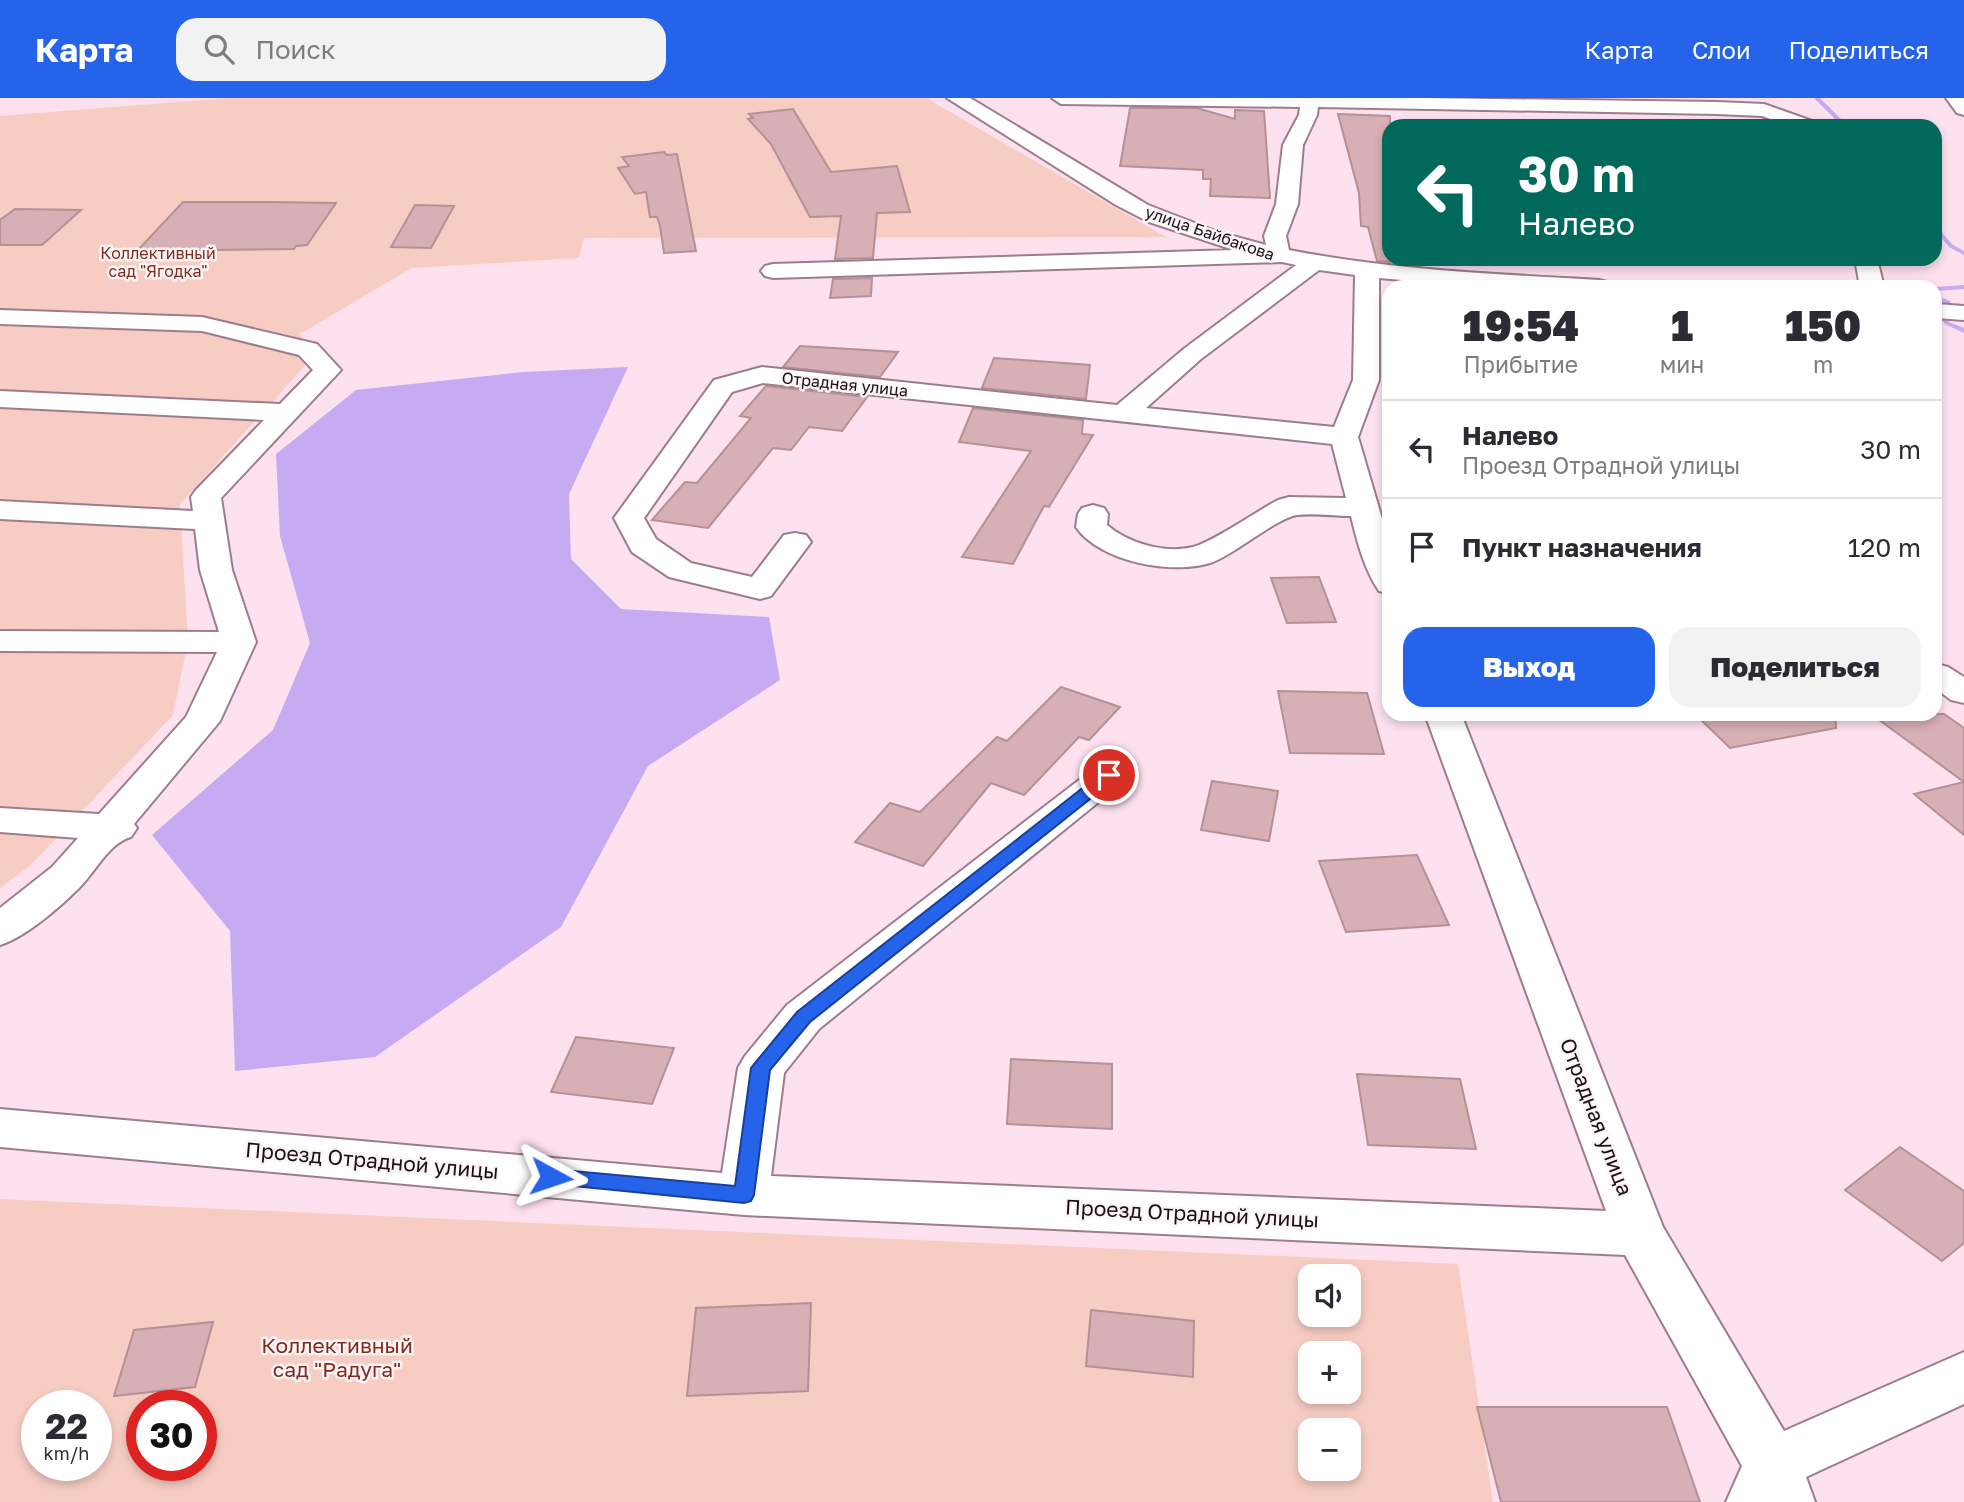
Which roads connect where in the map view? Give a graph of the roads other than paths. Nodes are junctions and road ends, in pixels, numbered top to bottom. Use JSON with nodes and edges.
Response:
{"nodes":[{"id":1,"x":956,"y":98,"type":"edge"},
{"id":2,"x":1060,"y":98,"type":"edge"},
{"id":3,"x":1955,"y":98,"type":"edge"},
{"id":4,"x":1311,"y":100,"type":"edge"},
{"id":5,"x":1964,"y":109,"type":"edge"},
{"id":6,"x":1789,"y":119,"type":"edge"},
{"id":7,"x":1279,"y":256,"type":"junction"},
{"id":8,"x":1315,"y":262,"type":"junction"},
{"id":9,"x":773,"y":271,"type":"dead end"},
{"id":10,"x":1367,"y":271,"type":"junction"},
{"id":11,"x":1498,"y":280,"type":"edge"},
{"id":12,"x":1379,"y":311,"type":"edge"},
{"id":13,"x":1942,"y":311,"type":"edge"},
{"id":14,"x":1964,"y":313,"type":"edge"},
{"id":15,"x":0,"y":317,"type":"edge"},
{"id":16,"x":0,"y":399,"type":"edge"},
{"id":17,"x":286,"y":413,"type":"junction"},
{"id":18,"x":1123,"y":413,"type":"junction"},
{"id":19,"x":1344,"y":437,"type":"junction"},
{"id":20,"x":1363,"y":507,"type":"junction"},
{"id":21,"x":0,"y":510,"type":"edge"},
{"id":22,"x":1093,"y":514,"type":"dead end"},
{"id":23,"x":210,"y":521,"type":"junction"},
{"id":24,"x":795,"y":542,"type":"dead end"},
{"id":25,"x":1382,"y":565,"type":"edge"},
{"id":26,"x":0,"y":641,"type":"edge"},
{"id":27,"x":239,"y":642,"type":"junction"},
{"id":28,"x":1942,"y":678,"type":"edge"},
{"id":29,"x":1964,"y":692,"type":"edge"},
{"id":30,"x":1446,"y":721,"type":"edge"},
{"id":31,"x":1109,"y":775,"type":"dead end"},
{"id":32,"x":0,"y":820,"type":"edge"},
{"id":33,"x":113,"y":828,"type":"junction"},
{"id":34,"x":0,"y":930,"type":"edge"},
{"id":35,"x":0,"y":1128,"type":"edge"},
{"id":36,"x":744,"y":1195,"type":"junction"},
{"id":37,"x":1640,"y":1234,"type":"junction"},
{"id":38,"x":1964,"y":1377,"type":"edge"},
{"id":39,"x":1771,"y":1489,"type":"edge"}],
"edges":[{"from":1,"to":7,"type":"street","name":"улица Байбакова"},
{"from":2,"to":4,"type":"street"},
{"from":3,"to":5,"type":"street"},
{"from":4,"to":6,"type":"street"},
{"from":4,"to":7,"type":"street"},
{"from":7,"to":8,"type":"street","name":"улица Байбакова"},
{"from":7,"to":9,"type":"street"},
{"from":8,"to":10,"type":"street","name":"улица Байбакова"},
{"from":8,"to":18,"type":"street"},
{"from":10,"to":11,"type":"street","name":"улица Байбакова"},
{"from":10,"to":12,"type":"street"},
{"from":12,"to":19,"type":"street"},
{"from":13,"to":14,"type":"street"},
{"from":15,"to":17,"type":"street"},
{"from":16,"to":17,"type":"street"},
{"from":17,"to":23,"type":"street"},
{"from":18,"to":19,"type":"street","name":"Отрадная улица"},
{"from":18,"to":24,"type":"street","name":"Отрадная улица"},
{"from":19,"to":20,"type":"street"},
{"from":20,"to":22,"type":"street"},
{"from":20,"to":25,"type":"street"},
{"from":21,"to":23,"type":"street"},
{"from":23,"to":27,"type":"street"},
{"from":26,"to":27,"type":"street"},
{"from":27,"to":33,"type":"street"},
{"from":28,"to":29,"type":"street"},
{"from":30,"to":37,"type":"street","name":"Отрадная улица"},
{"from":31,"to":36,"type":"street"},
{"from":32,"to":33,"type":"street"},
{"from":33,"to":34,"type":"street"},
{"from":35,"to":36,"type":"street","name":"Проезд Отрадной улицы"},
{"from":36,"to":37,"type":"street","name":"Проезд Отрадной улицы"},
{"from":37,"to":39,"type":"street","name":"Отрадная улица"},
{"from":38,"to":39,"type":"street"}]}
